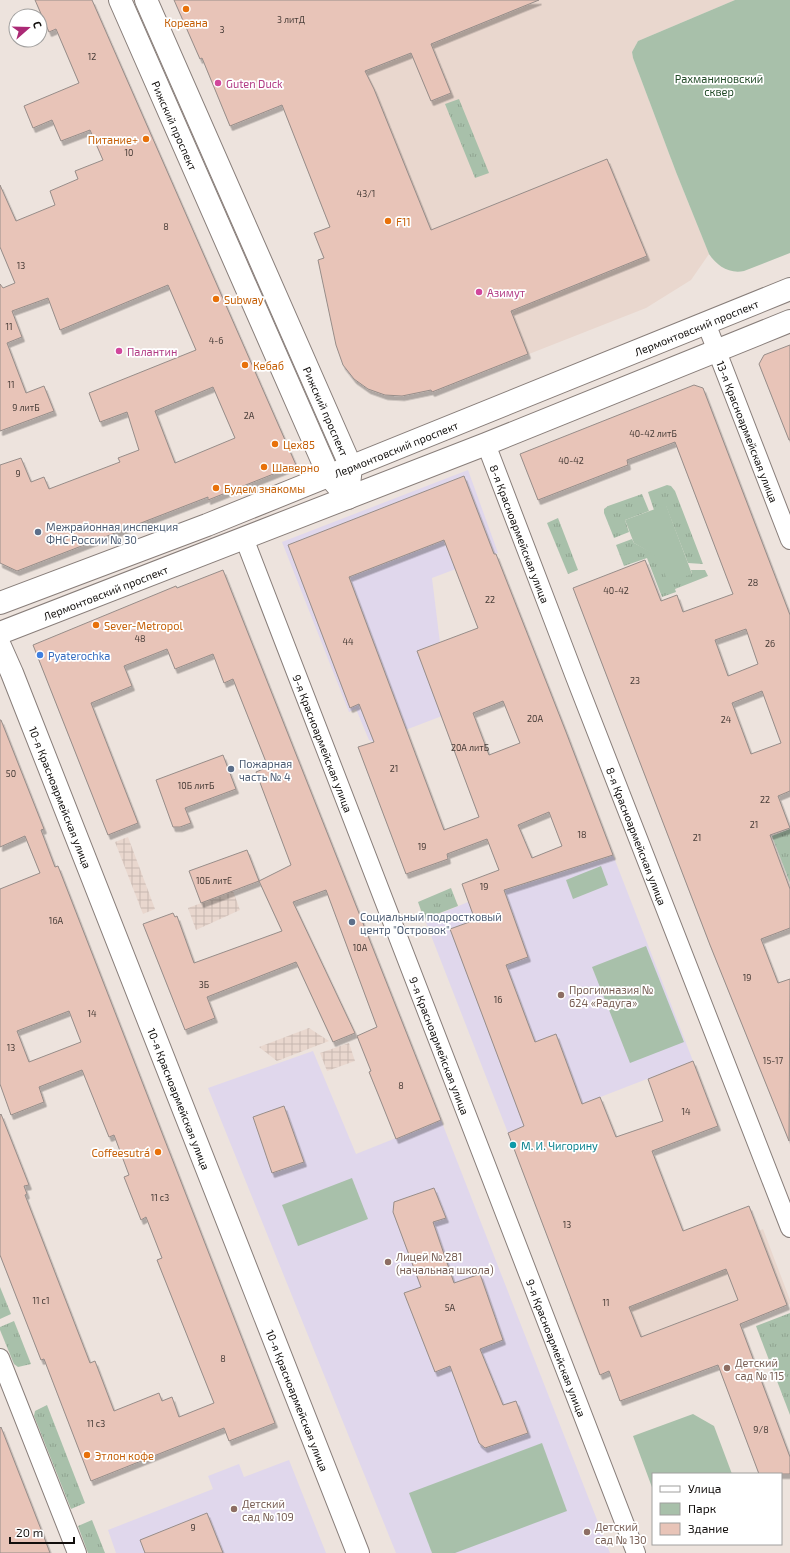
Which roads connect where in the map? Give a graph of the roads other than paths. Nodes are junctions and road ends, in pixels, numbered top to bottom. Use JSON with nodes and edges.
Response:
{"nodes":[{"id":1,"x":120,"y":0,"type":"edge"},
{"id":2,"x":146,"y":0,"type":"edge"},
{"id":3,"x":790,"y":289,"type":"edge"},
{"id":4,"x":790,"y":321,"type":"edge"},
{"id":5,"x":706,"y":323,"type":"junction"},
{"id":6,"x":716,"y":351,"type":"junction"},
{"id":7,"x":486,"y":444,"type":"junction"},
{"id":8,"x":350,"y":466,"type":"junction"},
{"id":9,"x":329,"y":476,"type":"junction"},
{"id":10,"x":348,"y":498,"type":"junction"},
{"id":11,"x":244,"y":538,"type":"junction"},
{"id":12,"x":790,"y":540,"type":"edge"},
{"id":13,"x":0,"y":603,"type":"edge"},
{"id":14,"x":0,"y":633,"type":"edge"},
{"id":15,"x":0,"y":646,"type":"edge"},
{"id":16,"x":790,"y":1228,"type":"edge"},
{"id":17,"x":0,"y":1358,"type":"edge"},
{"id":18,"x":77,"y":1553,"type":"edge"},
{"id":19,"x":358,"y":1553,"type":"edge"},
{"id":20,"x":636,"y":1553,"type":"edge"}],
"edges":[{"from":1,"to":9,"type":"main road","name":"Рижский проспект"},
{"from":2,"to":8,"type":"main road","name":"Рижский проспект"},
{"from":3,"to":5,"type":"main road","name":"Лермонтовский проспект"},
{"from":4,"to":6,"type":"main road","name":"Лермонтовский проспект"},
{"from":5,"to":6,"type":"street","name":"13-я Красноармейская улица"},
{"from":5,"to":8,"type":"main road","name":"Лермонтовский проспект"},
{"from":6,"to":7,"type":"main road","name":"Лермонтовский проспект"},
{"from":6,"to":12,"type":"street","name":"13-я Красноармейская улица"},
{"from":7,"to":10,"type":"main road","name":"Лермонтовский проспект"},
{"from":7,"to":16,"type":"street","name":"8-я Красноармейская улица"},
{"from":8,"to":9,"type":"main road","name":"Лермонтовский проспект"},
{"from":8,"to":10,"type":"main road","name":"Рижский проспект"},
{"from":9,"to":10,"type":"main road","name":"Рижский проспект"},
{"from":9,"to":13,"type":"main road","name":"Лермонтовский проспект"},
{"from":10,"to":11,"type":"main road","name":"Лермонтовский проспект"},
{"from":11,"to":14,"type":"main road","name":"Лермонтовский проспект"},
{"from":11,"to":20,"type":"street","name":"9-я Красноармейская улица"},
{"from":15,"to":19,"type":"main road","name":"10-я Красноармейская улица"},
{"from":17,"to":18,"type":"street"}]}
